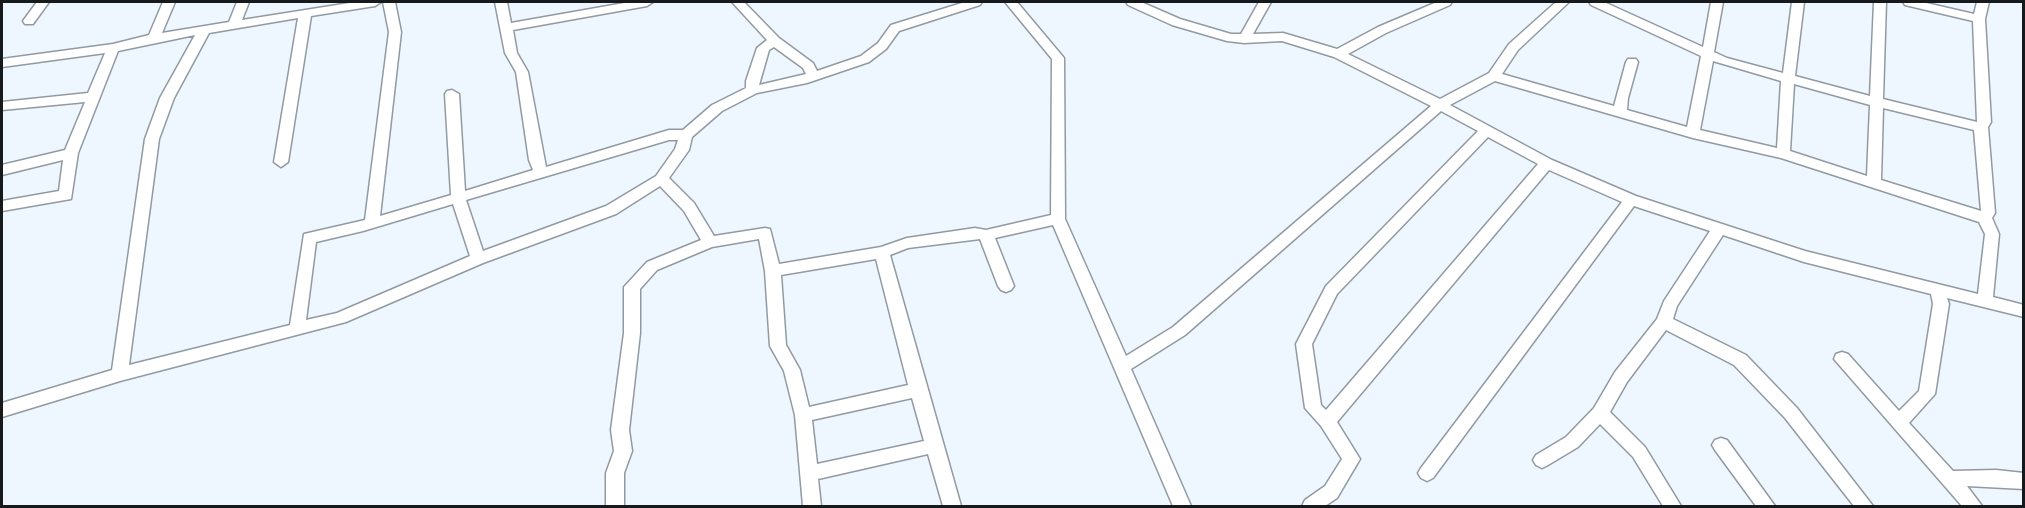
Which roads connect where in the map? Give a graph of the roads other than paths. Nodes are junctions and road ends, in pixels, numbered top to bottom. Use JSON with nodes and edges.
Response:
{"nodes":[{"id":1,"x":43,"y":2,"type":"edge"},
{"id":2,"x":169,"y":2,"type":"edge"},
{"id":3,"x":243,"y":2,"type":"edge"},
{"id":4,"x":375,"y":2,"type":"edge"},
{"id":5,"x":389,"y":2,"type":"edge"},
{"id":6,"x":501,"y":2,"type":"edge"},
{"id":7,"x":647,"y":2,"type":"edge"},
{"id":8,"x":738,"y":2,"type":"edge"},
{"id":9,"x":976,"y":2,"type":"edge"},
{"id":10,"x":1011,"y":2,"type":"edge"},
{"id":11,"x":1132,"y":2,"type":"edge"},
{"id":12,"x":1265,"y":2,"type":"edge"},
{"id":13,"x":1446,"y":2,"type":"edge"},
{"id":14,"x":1563,"y":2,"type":"edge"},
{"id":15,"x":1595,"y":2,"type":"edge"},
{"id":16,"x":1717,"y":2,"type":"edge"},
{"id":17,"x":1798,"y":2,"type":"edge"},
{"id":18,"x":1880,"y":2,"type":"edge"},
{"id":19,"x":1909,"y":2,"type":"edge"},
{"id":20,"x":1983,"y":2,"type":"edge"},
{"id":21,"x":586,"y":7,"type":"edge"},
{"id":22,"x":305,"y":13,"type":"junction"},
{"id":23,"x":1979,"y":19,"type":"junction"},
{"id":24,"x":29,"y":21,"type":"dead end"},
{"id":25,"x":234,"y":24,"type":"junction"},
{"id":26,"x":507,"y":27,"type":"junction"},
{"id":27,"x":204,"y":30,"type":"junction"},
{"id":28,"x":154,"y":38,"type":"junction"},
{"id":29,"x":1244,"y":39,"type":"junction"},
{"id":30,"x":775,"y":40,"type":"junction"},
{"id":31,"x":113,"y":48,"type":"junction"},
{"id":32,"x":1707,"y":53,"type":"junction"},
{"id":33,"x":1338,"y":54,"type":"junction"},
{"id":34,"x":1632,"y":62,"type":"dead end"},
{"id":35,"x":2,"y":63,"type":"edge"},
{"id":36,"x":813,"y":75,"type":"junction"},
{"id":37,"x":1494,"y":76,"type":"junction"},
{"id":38,"x":1788,"y":80,"type":"junction"},
{"id":39,"x":753,"y":90,"type":"junction"},
{"id":40,"x":452,"y":94,"type":"dead end"},
{"id":41,"x":92,"y":97,"type":"junction"},
{"id":42,"x":1876,"y":102,"type":"junction"},
{"id":43,"x":1440,"y":105,"type":"junction"},
{"id":44,"x":2,"y":106,"type":"edge"},
{"id":45,"x":1620,"y":113,"type":"junction"},
{"id":46,"x":1981,"y":127,"type":"junction"},
{"id":47,"x":1487,"y":130,"type":"junction"},
{"id":48,"x":1693,"y":133,"type":"junction"},
{"id":49,"x":686,"y":135,"type":"junction"},
{"id":50,"x":71,"y":153,"type":"junction"},
{"id":51,"x":1783,"y":154,"type":"junction"},
{"id":52,"x":281,"y":162,"type":"dead end"},
{"id":53,"x":1547,"y":163,"type":"junction"},
{"id":54,"x":2,"y":170,"type":"edge"},
{"id":55,"x":542,"y":174,"type":"junction"},
{"id":56,"x":661,"y":179,"type":"junction"},
{"id":57,"x":1874,"y":183,"type":"junction"},
{"id":58,"x":458,"y":198,"type":"junction"},
{"id":59,"x":1631,"y":200,"type":"junction"},
{"id":60,"x":2,"y":206,"type":"edge"},
{"id":61,"x":1985,"y":218,"type":"junction"},
{"id":62,"x":1058,"y":219,"type":"junction"},
{"id":63,"x":372,"y":220,"type":"junction"},
{"id":64,"x":1719,"y":229,"type":"junction"},
{"id":65,"x":986,"y":235,"type":"junction"},
{"id":66,"x":710,"y":242,"type":"junction"},
{"id":67,"x":882,"y":252,"type":"junction"},
{"id":68,"x":478,"y":259,"type":"junction"},
{"id":69,"x":772,"y":271,"type":"junction"},
{"id":70,"x":1006,"y":286,"type":"dead end"},
{"id":71,"x":1938,"y":291,"type":"junction"},
{"id":72,"x":1985,"y":303,"type":"junction"},
{"id":73,"x":2024,"y":311,"type":"edge"},
{"id":74,"x":1664,"y":322,"type":"junction"},
{"id":75,"x":297,"y":330,"type":"junction"},
{"id":76,"x":1842,"y":359,"type":"dead end"},
{"id":77,"x":1122,"y":367,"type":"junction"},
{"id":78,"x":120,"y":374,"type":"junction"},
{"id":79,"x":918,"y":390,"type":"junction"},
{"id":80,"x":2,"y":410,"type":"edge"},
{"id":81,"x":1600,"y":413,"type":"junction"},
{"id":82,"x":803,"y":415,"type":"junction"},
{"id":83,"x":1327,"y":421,"type":"junction"},
{"id":84,"x":1898,"y":423,"type":"junction"},
{"id":85,"x":1721,"y":445,"type":"dead end"},
{"id":86,"x":933,"y":446,"type":"junction"},
{"id":87,"x":1542,"y":460,"type":"dead end"},
{"id":88,"x":811,"y":472,"type":"junction"},
{"id":89,"x":1427,"y":473,"type":"dead end"},
{"id":90,"x":1950,"y":479,"type":"junction"},
{"id":91,"x":2024,"y":481,"type":"edge"},
{"id":92,"x":615,"y":507,"type":"edge"},
{"id":93,"x":812,"y":507,"type":"edge"},
{"id":94,"x":952,"y":507,"type":"edge"},
{"id":95,"x":1182,"y":507,"type":"edge"},
{"id":96,"x":1311,"y":507,"type":"edge"},
{"id":97,"x":1672,"y":507,"type":"edge"},
{"id":98,"x":1766,"y":507,"type":"edge"},
{"id":99,"x":1864,"y":507,"type":"edge"},
{"id":100,"x":1973,"y":507,"type":"edge"}],
"edges":[{"from":1,"to":24,"type":"street"},
{"from":2,"to":28,"type":"street"},
{"from":3,"to":25,"type":"street"},
{"from":4,"to":22,"type":"street"},
{"from":5,"to":63,"type":"street"},
{"from":6,"to":26,"type":"street"},
{"from":7,"to":21,"type":"street"},
{"from":8,"to":30,"type":"street"},
{"from":9,"to":36,"type":"street"},
{"from":10,"to":62,"type":"street"},
{"from":11,"to":29,"type":"street"},
{"from":12,"to":29,"type":"street"},
{"from":13,"to":33,"type":"street"},
{"from":14,"to":37,"type":"street"},
{"from":15,"to":32,"type":"street"},
{"from":16,"to":32,"type":"street"},
{"from":17,"to":38,"type":"street"},
{"from":18,"to":42,"type":"street"},
{"from":19,"to":23,"type":"street"},
{"from":20,"to":23,"type":"street"},
{"from":21,"to":26,"type":"street"},
{"from":22,"to":25,"type":"street"},
{"from":22,"to":52,"type":"street"},
{"from":23,"to":46,"type":"street"},
{"from":25,"to":27,"type":"street"},
{"from":26,"to":55,"type":"street"},
{"from":27,"to":28,"type":"street"},
{"from":27,"to":78,"type":"street"},
{"from":28,"to":31,"type":"street"},
{"from":29,"to":33,"type":"street"},
{"from":30,"to":36,"type":"street"},
{"from":30,"to":39,"type":"street"},
{"from":31,"to":35,"type":"street"},
{"from":31,"to":41,"type":"street"},
{"from":32,"to":38,"type":"street"},
{"from":32,"to":48,"type":"street"},
{"from":33,"to":43,"type":"street"},
{"from":34,"to":45,"type":"street"},
{"from":36,"to":39,"type":"street"},
{"from":37,"to":43,"type":"street"},
{"from":37,"to":45,"type":"street"},
{"from":38,"to":42,"type":"street"},
{"from":38,"to":51,"type":"street"},
{"from":39,"to":49,"type":"street"},
{"from":40,"to":58,"type":"street"},
{"from":41,"to":44,"type":"street"},
{"from":41,"to":50,"type":"street"},
{"from":42,"to":46,"type":"street"},
{"from":42,"to":57,"type":"street"},
{"from":43,"to":47,"type":"street"},
{"from":43,"to":77,"type":"street"},
{"from":45,"to":48,"type":"street"},
{"from":46,"to":61,"type":"street"},
{"from":47,"to":53,"type":"street"},
{"from":47,"to":83,"type":"street"},
{"from":48,"to":51,"type":"street"},
{"from":49,"to":55,"type":"street"},
{"from":49,"to":56,"type":"street"},
{"from":50,"to":54,"type":"street"},
{"from":50,"to":60,"type":"street"},
{"from":51,"to":57,"type":"street"},
{"from":53,"to":59,"type":"street"},
{"from":53,"to":83,"type":"street"},
{"from":55,"to":58,"type":"street"},
{"from":56,"to":66,"type":"street"},
{"from":56,"to":68,"type":"street"},
{"from":57,"to":61,"type":"street"},
{"from":58,"to":63,"type":"street"},
{"from":58,"to":68,"type":"street"},
{"from":59,"to":64,"type":"street"},
{"from":59,"to":89,"type":"street"},
{"from":61,"to":72,"type":"street"},
{"from":62,"to":65,"type":"street"},
{"from":62,"to":77,"type":"street"},
{"from":63,"to":75,"type":"street"},
{"from":64,"to":71,"type":"street"},
{"from":64,"to":74,"type":"street"},
{"from":65,"to":67,"type":"street"},
{"from":65,"to":70,"type":"street"},
{"from":66,"to":69,"type":"street"},
{"from":66,"to":92,"type":"street"},
{"from":67,"to":69,"type":"street"},
{"from":67,"to":79,"type":"street"},
{"from":68,"to":75,"type":"street"},
{"from":69,"to":82,"type":"street"},
{"from":71,"to":72,"type":"street"},
{"from":71,"to":84,"type":"street"},
{"from":72,"to":73,"type":"street"},
{"from":74,"to":81,"type":"street"},
{"from":74,"to":99,"type":"street"},
{"from":75,"to":78,"type":"street"},
{"from":76,"to":84,"type":"street"},
{"from":77,"to":95,"type":"street"},
{"from":78,"to":80,"type":"street"},
{"from":79,"to":82,"type":"street"},
{"from":79,"to":86,"type":"street"},
{"from":81,"to":87,"type":"street"},
{"from":81,"to":97,"type":"street"},
{"from":82,"to":88,"type":"street"},
{"from":83,"to":96,"type":"street"},
{"from":84,"to":90,"type":"street"},
{"from":85,"to":98,"type":"street"},
{"from":86,"to":88,"type":"street"},
{"from":86,"to":94,"type":"street"},
{"from":88,"to":93,"type":"street"},
{"from":90,"to":91,"type":"street"},
{"from":90,"to":100,"type":"street"}]}
